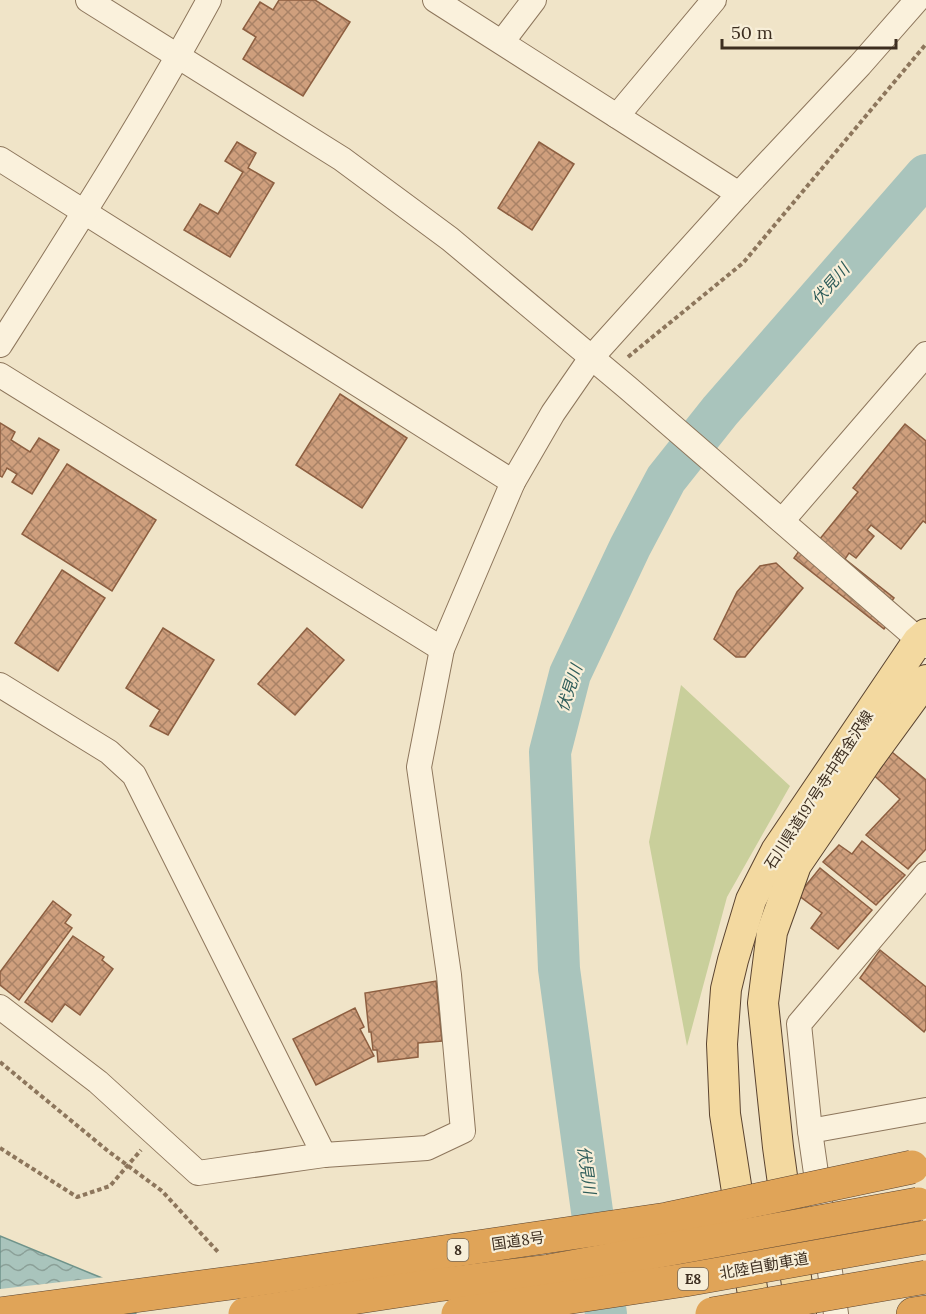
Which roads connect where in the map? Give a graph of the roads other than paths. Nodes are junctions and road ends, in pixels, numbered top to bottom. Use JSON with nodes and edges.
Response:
{"nodes":[{"id":1,"x":88,"y":0,"type":"edge"},
{"id":2,"x":209,"y":0,"type":"edge"},
{"id":3,"x":435,"y":0,"type":"edge"},
{"id":4,"x":534,"y":0,"type":"edge"},
{"id":5,"x":714,"y":0,"type":"edge"},
{"id":6,"x":917,"y":0,"type":"edge"},
{"id":7,"x":502,"y":42,"type":"junction"},
{"id":8,"x":179,"y":56,"type":"junction"},
{"id":9,"x":617,"y":116,"type":"junction"},
{"id":10,"x":0,"y":159,"type":"edge"},
{"id":11,"x":739,"y":194,"type":"junction"},
{"id":12,"x":85,"y":213,"type":"junction"},
{"id":13,"x":0,"y":345,"type":"edge"},
{"id":14,"x":926,"y":354,"type":"edge"},
{"id":15,"x":591,"y":358,"type":"junction"},
{"id":16,"x":0,"y":375,"type":"edge"},
{"id":17,"x":513,"y":482,"type":"junction"},
{"id":18,"x":773,"y":514,"type":"junction"},
{"id":19,"x":923,"y":640,"type":"edge"},
{"id":20,"x":442,"y":649,"type":"junction"},
{"id":21,"x":926,"y":680,"type":"edge"},
{"id":22,"x":0,"y":685,"type":"edge"},
{"id":23,"x":923,"y":885,"type":"edge"},
{"id":24,"x":0,"y":1007,"type":"edge"},
{"id":25,"x":926,"y":1110,"type":"edge"},
{"id":26,"x":810,"y":1131,"type":"junction"},
{"id":27,"x":324,"y":1155,"type":"junction"},
{"id":28,"x":919,"y":1165,"type":"edge"},
{"id":29,"x":922,"y":1203,"type":"edge"},
{"id":30,"x":926,"y":1237,"type":"edge"},
{"id":31,"x":926,"y":1277,"type":"edge"},
{"id":32,"x":926,"y":1312,"type":"edge"},
{"id":33,"x":0,"y":1314,"type":"edge"},
{"id":34,"x":245,"y":1314,"type":"edge"},
{"id":35,"x":458,"y":1314,"type":"edge"},
{"id":36,"x":712,"y":1314,"type":"edge"},
{"id":37,"x":756,"y":1314,"type":"edge"},
{"id":38,"x":801,"y":1314,"type":"edge"},
{"id":39,"x":836,"y":1314,"type":"edge"},
{"id":40,"x":913,"y":1314,"type":"edge"}],
"edges":[{"from":1,"to":8,"type":"street"},
{"from":2,"to":8,"type":"street"},
{"from":3,"to":7,"type":"street"},
{"from":4,"to":7,"type":"street"},
{"from":5,"to":9,"type":"street"},
{"from":6,"to":11,"type":"street"},
{"from":7,"to":9,"type":"street"},
{"from":8,"to":12,"type":"street"},
{"from":8,"to":15,"type":"street"},
{"from":9,"to":11,"type":"street"},
{"from":10,"to":12,"type":"street"},
{"from":11,"to":15,"type":"street"},
{"from":12,"to":13,"type":"street"},
{"from":12,"to":17,"type":"street"},
{"from":14,"to":18,"type":"street"},
{"from":15,"to":17,"type":"street"},
{"from":15,"to":18,"type":"street"},
{"from":16,"to":20,"type":"street"},
{"from":17,"to":20,"type":"street"},
{"from":18,"to":19,"type":"street"},
{"from":19,"to":37,"type":"main road","name":"石川県道197号寺中西金沢線"},
{"from":20,"to":27,"type":"street"},
{"from":21,"to":38,"type":"main road","name":"石川県道197号寺中西金沢線"},
{"from":22,"to":27,"type":"street"},
{"from":23,"to":26,"type":"street"},
{"from":24,"to":27,"type":"street"},
{"from":25,"to":26,"type":"street"},
{"from":26,"to":39,"type":"street"},
{"from":28,"to":33,"type":"highway","name":"国道8号","number":"8","bridge":true},
{"from":29,"to":34,"type":"highway","bridge":true},
{"from":30,"to":35,"type":"highway","name":"北陸自動車道","number":"E8","bridge":true},
{"from":31,"to":36,"type":"highway","bridge":true},
{"from":32,"to":40,"type":"highway"}]}
